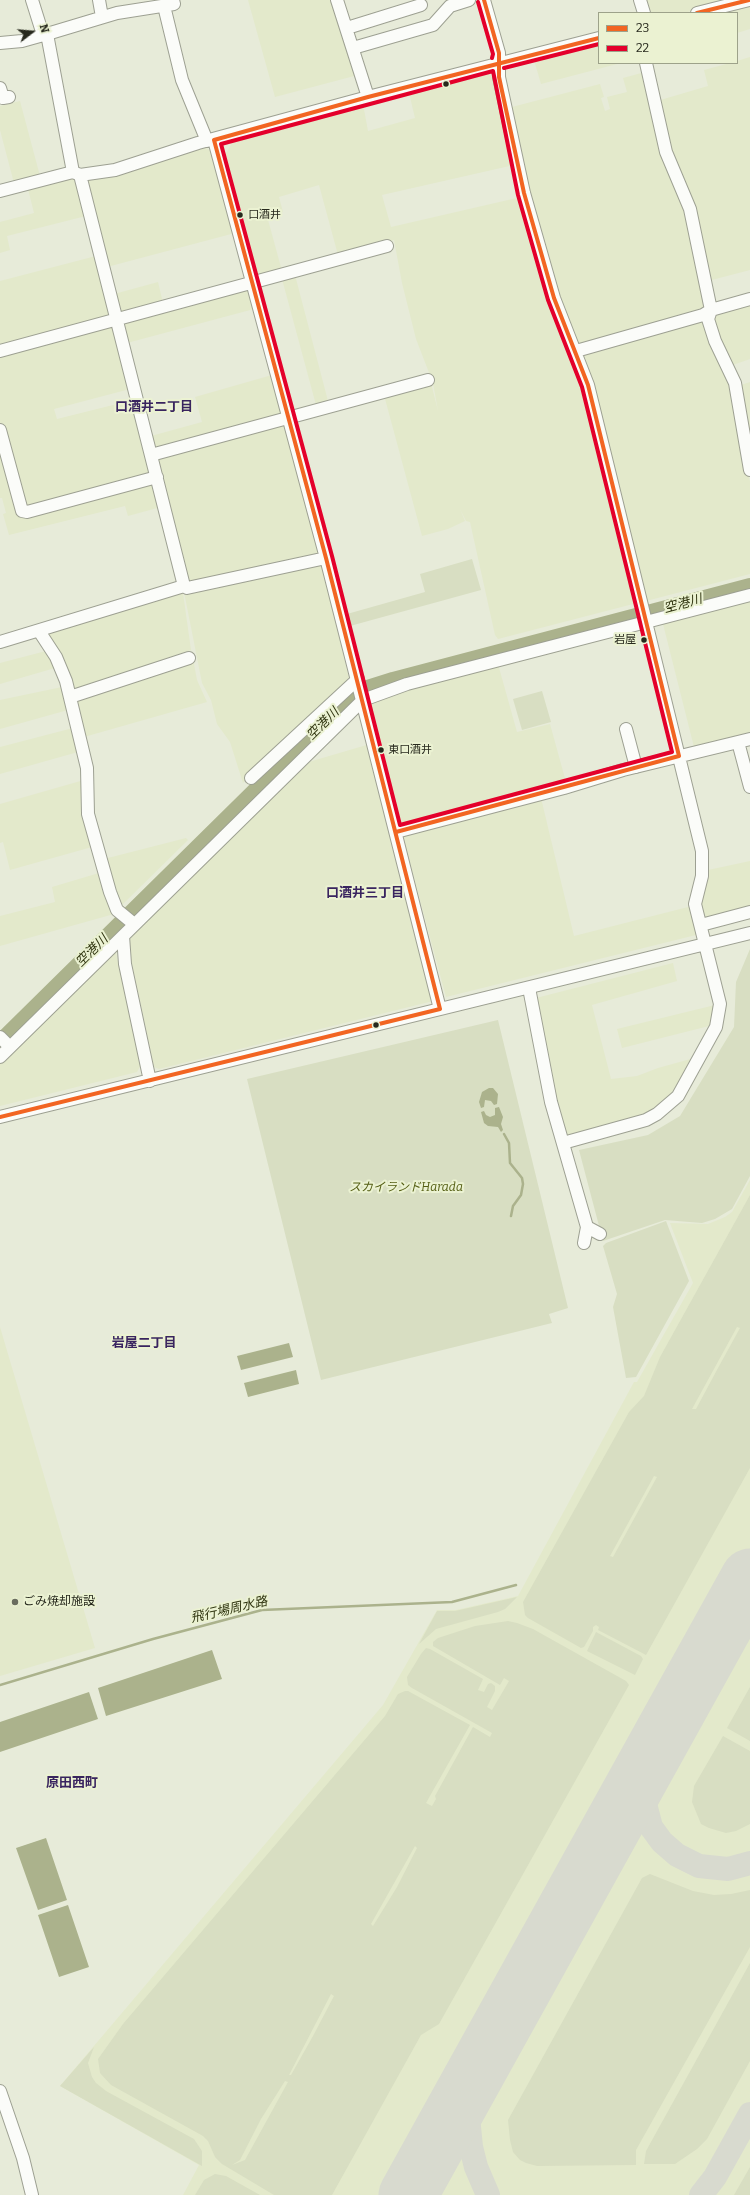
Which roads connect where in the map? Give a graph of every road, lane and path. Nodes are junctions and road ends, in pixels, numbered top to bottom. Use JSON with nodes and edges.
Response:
{"nodes":[{"id":1,"x":32,"y":0,"type":"edge"},
{"id":2,"x":99,"y":0,"type":"edge"},
{"id":3,"x":337,"y":0,"type":"edge"},
{"id":4,"x":469,"y":0,"type":"edge"},
{"id":5,"x":484,"y":0,"type":"edge"},
{"id":6,"x":640,"y":0,"type":"edge"},
{"id":7,"x":749,"y":0,"type":"edge"},
{"id":8,"x":169,"y":3,"type":"edge"},
{"id":9,"x":416,"y":4,"type":"dead end"},
{"id":10,"x":644,"y":12,"type":"edge"},
{"id":11,"x":701,"y":12,"type":"edge"},
{"id":12,"x":102,"y":17,"type":"junction"},
{"id":13,"x":347,"y":28,"type":"junction"},
{"id":14,"x":45,"y":35,"type":"junction"},
{"id":15,"x":598,"y":38,"type":"edge"},
{"id":16,"x":0,"y":43,"type":"edge"},
{"id":17,"x":353,"y":48,"type":"junction"},
{"id":18,"x":498,"y":63,"type":"junction"},
{"id":19,"x":646,"y":64,"type":"edge"},
{"id":20,"x":368,"y":97,"type":"junction"},
{"id":21,"x":210,"y":140,"type":"junction"},
{"id":22,"x":76,"y":173,"type":"junction"},
{"id":23,"x":0,"y":191,"type":"edge"},
{"id":24,"x":387,"y":246,"type":"dead end"},
{"id":25,"x":252,"y":282,"type":"junction"},
{"id":26,"x":750,"y":299,"type":"edge"},
{"id":27,"x":711,"y":310,"type":"junction"},
{"id":28,"x":117,"y":319,"type":"junction"},
{"id":29,"x":0,"y":351,"type":"edge"},
{"id":30,"x":576,"y":351,"type":"junction"},
{"id":31,"x":428,"y":380,"type":"dead end"},
{"id":32,"x":288,"y":417,"type":"junction"},
{"id":33,"x":0,"y":430,"type":"edge"},
{"id":34,"x":151,"y":455,"type":"junction"},
{"id":35,"x":750,"y":470,"type":"edge"},
{"id":36,"x":157,"y":477,"type":"junction"},
{"id":37,"x":326,"y":558,"type":"junction"},
{"id":38,"x":184,"y":586,"type":"junction"},
{"id":39,"x":750,"y":595,"type":"edge"},
{"id":40,"x":645,"y":620,"type":"junction"},
{"id":41,"x":40,"y":631,"type":"junction"},
{"id":42,"x":0,"y":642,"type":"edge"},
{"id":43,"x":189,"y":658,"type":"dead end"},
{"id":44,"x":360,"y":689,"type":"junction"},
{"id":45,"x":70,"y":697,"type":"junction"},
{"id":46,"x":626,"y":729,"type":"dead end"},
{"id":47,"x":750,"y":739,"type":"edge"},
{"id":48,"x":738,"y":742,"type":"junction"},
{"id":49,"x":679,"y":756,"type":"junction"},
{"id":50,"x":636,"y":766,"type":"junction"},
{"id":51,"x":251,"y":778,"type":"dead end"},
{"id":52,"x":750,"y":787,"type":"edge"},
{"id":53,"x":396,"y":832,"type":"junction"},
{"id":54,"x":750,"y":912,"type":"edge"},
{"id":55,"x":133,"y":923,"type":"junction"},
{"id":56,"x":701,"y":925,"type":"junction"},
{"id":57,"x":750,"y":933,"type":"edge"},
{"id":58,"x":123,"y":936,"type":"junction"},
{"id":59,"x":706,"y":944,"type":"junction"},
{"id":60,"x":529,"y":988,"type":"junction"},
{"id":61,"x":440,"y":1009,"type":"junction"},
{"id":62,"x":6,"y":1043,"type":"edge"},
{"id":63,"x":0,"y":1057,"type":"edge"},
{"id":64,"x":150,"y":1081,"type":"junction"},
{"id":65,"x":0,"y":1117,"type":"edge"},
{"id":66,"x":563,"y":1143,"type":"junction"},
{"id":67,"x":587,"y":1227,"type":"junction"},
{"id":68,"x":600,"y":1234,"type":"dead end"},
{"id":69,"x":584,"y":1243,"type":"dead end"},
{"id":70,"x":0,"y":2091,"type":"edge"},
{"id":71,"x":32,"y":2195,"type":"edge"}],
"edges":[{"from":1,"to":14,"type":"street"},
{"from":2,"to":12,"type":"street"},
{"from":3,"to":13,"type":"street"},
{"from":4,"to":17,"type":"street"},
{"from":5,"to":18,"type":"street"},
{"from":6,"to":10,"type":"street"},
{"from":7,"to":11,"type":"street"},
{"from":8,"to":12,"type":"street"},
{"from":8,"to":21,"type":"street"},
{"from":9,"to":13,"type":"street"},
{"from":12,"to":14,"type":"street"},
{"from":13,"to":17,"type":"street"},
{"from":14,"to":16,"type":"street"},
{"from":14,"to":22,"type":"street"},
{"from":15,"to":18,"type":"street"},
{"from":17,"to":20,"type":"street"},
{"from":18,"to":20,"type":"street"},
{"from":18,"to":30,"type":"street"},
{"from":19,"to":27,"type":"street"},
{"from":20,"to":21,"type":"street"},
{"from":21,"to":22,"type":"street"},
{"from":21,"to":25,"type":"street"},
{"from":22,"to":23,"type":"street"},
{"from":22,"to":28,"type":"street"},
{"from":24,"to":25,"type":"street"},
{"from":25,"to":28,"type":"street"},
{"from":25,"to":32,"type":"street"},
{"from":26,"to":27,"type":"street"},
{"from":27,"to":30,"type":"street"},
{"from":27,"to":35,"type":"street"},
{"from":28,"to":29,"type":"street"},
{"from":28,"to":34,"type":"street"},
{"from":30,"to":40,"type":"street"},
{"from":31,"to":32,"type":"street"},
{"from":32,"to":34,"type":"street"},
{"from":32,"to":37,"type":"street"},
{"from":33,"to":36,"type":"street"},
{"from":34,"to":36,"type":"street"},
{"from":36,"to":38,"type":"street"},
{"from":37,"to":38,"type":"street"},
{"from":37,"to":44,"type":"street"},
{"from":38,"to":41,"type":"street"},
{"from":39,"to":40,"type":"street"},
{"from":40,"to":44,"type":"street"},
{"from":40,"to":49,"type":"street"},
{"from":41,"to":42,"type":"street"},
{"from":41,"to":45,"type":"street"},
{"from":43,"to":45,"type":"street"},
{"from":44,"to":51,"type":"street"},
{"from":44,"to":53,"type":"street"},
{"from":44,"to":55,"type":"street"},
{"from":45,"to":55,"type":"street"},
{"from":46,"to":50,"type":"street"},
{"from":47,"to":48,"type":"street"},
{"from":48,"to":49,"type":"street"},
{"from":48,"to":52,"type":"street"},
{"from":49,"to":50,"type":"street"},
{"from":49,"to":56,"type":"street"},
{"from":50,"to":53,"type":"street"},
{"from":53,"to":61,"type":"street"},
{"from":54,"to":56,"type":"street"},
{"from":55,"to":58,"type":"street"},
{"from":56,"to":59,"type":"street"},
{"from":57,"to":59,"type":"street"},
{"from":58,"to":62,"type":"street"},
{"from":58,"to":64,"type":"street"},
{"from":59,"to":60,"type":"street"},
{"from":59,"to":66,"type":"street"},
{"from":60,"to":61,"type":"street"},
{"from":60,"to":66,"type":"street"},
{"from":61,"to":64,"type":"street"},
{"from":62,"to":63,"type":"street"},
{"from":64,"to":65,"type":"street"},
{"from":66,"to":67,"type":"street"},
{"from":67,"to":68,"type":"street"},
{"from":67,"to":69,"type":"street"},
{"from":70,"to":71,"type":"street"}]}
